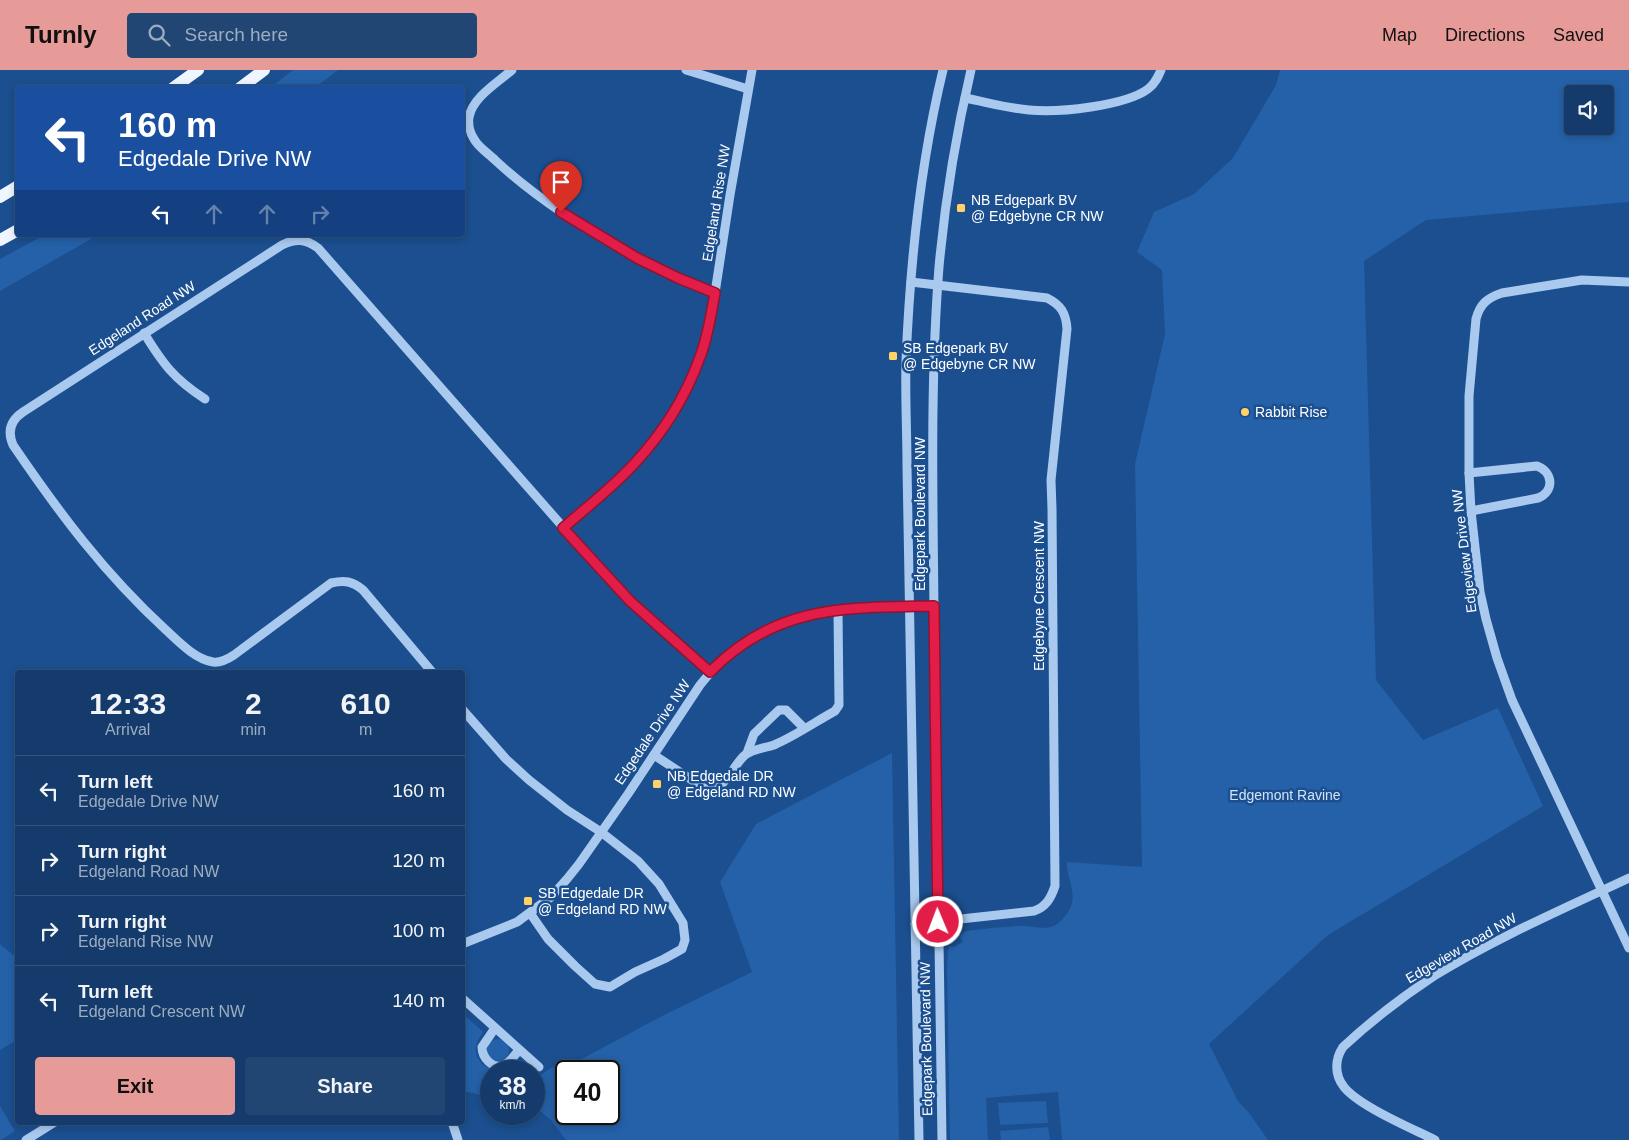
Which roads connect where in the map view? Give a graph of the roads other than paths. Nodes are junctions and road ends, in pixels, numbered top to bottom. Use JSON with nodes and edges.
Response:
{"nodes":[{"id":1,"x":198,"y":70,"type":"edge"},
{"id":2,"x":264,"y":70,"type":"edge"},
{"id":3,"x":512,"y":70,"type":"edge"},
{"id":4,"x":686,"y":70,"type":"edge"},
{"id":5,"x":752,"y":70,"type":"edge"},
{"id":6,"x":943,"y":70,"type":"edge"},
{"id":7,"x":971,"y":70,"type":"edge"},
{"id":8,"x":1162,"y":70,"type":"edge"},
{"id":9,"x":177,"y":85,"type":"edge"},
{"id":10,"x":244,"y":85,"type":"edge"},
{"id":11,"x":748,"y":89,"type":"junction"},
{"id":12,"x":965,"y":98,"type":"junction"},
{"id":13,"x":15,"y":188,"type":"edge"},
{"id":14,"x":0,"y":197,"type":"edge"},
{"id":15,"x":15,"y":232,"type":"edge"},
{"id":16,"x":0,"y":240,"type":"edge"},
{"id":17,"x":911,"y":282,"type":"junction"},
{"id":18,"x":1629,"y":282,"type":"edge"},
{"id":19,"x":938,"y":286,"type":"junction"},
{"id":20,"x":715,"y":293,"type":"junction"},
{"id":21,"x":144,"y":333,"type":"junction"},
{"id":22,"x":205,"y":398,"type":"dead end"},
{"id":23,"x":1469,"y":473,"type":"junction"},
{"id":24,"x":1470,"y":511,"type":"junction"},
{"id":25,"x":563,"y":528,"type":"junction"},
{"id":26,"x":910,"y":606,"type":"junction"},
{"id":27,"x":934,"y":606,"type":"junction"},
{"id":28,"x":838,"y":610,"type":"junction"},
{"id":29,"x":430,"y":670,"type":"edge"},
{"id":30,"x":710,"y":672,"type":"junction"},
{"id":31,"x":465,"y":712,"type":"edge"},
{"id":32,"x":804,"y":728,"type":"junction"},
{"id":33,"x":747,"y":754,"type":"junction"},
{"id":34,"x":654,"y":755,"type":"junction"},
{"id":35,"x":600,"y":832,"type":"junction"},
{"id":36,"x":1629,"y":878,"type":"edge"},
{"id":37,"x":1602,"y":892,"type":"junction"},
{"id":38,"x":530,"y":913,"type":"junction"},
{"id":39,"x":938,"y":922,"type":"junction"},
{"id":40,"x":915,"y":924,"type":"junction"},
{"id":41,"x":465,"y":943,"type":"edge"},
{"id":42,"x":1629,"y":948,"type":"edge"},
{"id":43,"x":465,"y":1001,"type":"edge"},
{"id":44,"x":495,"y":1028,"type":"junction"},
{"id":45,"x":519,"y":1050,"type":"junction"},
{"id":46,"x":531,"y":1060,"type":"edge"},
{"id":47,"x":52,"y":1125,"type":"edge"},
{"id":48,"x":453,"y":1125,"type":"edge"},
{"id":49,"x":38,"y":1137,"type":"edge"},
{"id":50,"x":26,"y":1140,"type":"edge"},
{"id":51,"x":458,"y":1140,"type":"edge"},
{"id":52,"x":919,"y":1140,"type":"edge"},
{"id":53,"x":942,"y":1140,"type":"edge"},
{"id":54,"x":1435,"y":1140,"type":"edge"}],
"edges":[{"from":1,"to":9,"type":"main road"},
{"from":2,"to":10,"type":"main road"},
{"from":3,"to":20,"type":"street"},
{"from":4,"to":11,"type":"street"},
{"from":5,"to":11,"type":"street","name":"Edgeland Rise NW"},
{"from":6,"to":17,"type":"street","name":"Edgepark Boulevard NW"},
{"from":7,"to":12,"type":"street","name":"Edgepark Boulevard NW"},
{"from":8,"to":12,"type":"street"},
{"from":11,"to":20,"type":"street","name":"Edgeland Rise NW"},
{"from":12,"to":19,"type":"street","name":"Edgepark Boulevard NW"},
{"from":13,"to":14,"type":"main road"},
{"from":15,"to":16,"type":"main road"},
{"from":17,"to":19,"type":"street","name":"Edgebyne Crescent NW"},
{"from":17,"to":26,"type":"street","name":"Edgepark Boulevard NW"},
{"from":18,"to":23,"type":"street","name":"Edgeview Drive NW"},
{"from":19,"to":27,"type":"street","name":"Edgepark Boulevard NW"},
{"from":19,"to":39,"type":"street","name":"Edgebyne Crescent NW"},
{"from":20,"to":25,"type":"street","name":"Edgeland Rise NW"},
{"from":21,"to":22,"type":"street"},
{"from":21,"to":25,"type":"street","name":"Edgeland Road NW"},
{"from":21,"to":29,"type":"street","name":"Edgeland Road NW"},
{"from":23,"to":24,"type":"street","name":"Edgeview Drive NW"},
{"from":23,"to":24,"type":"street"},
{"from":24,"to":37,"type":"street","name":"Edgeview Drive NW"},
{"from":25,"to":30,"type":"street","name":"Edgeland Road NW"},
{"from":26,"to":27,"type":"street","name":"Edgedale Drive NW"},
{"from":26,"to":28,"type":"street","name":"Edgedale Drive NW"},
{"from":26,"to":40,"type":"street","name":"Edgepark Boulevard NW"},
{"from":27,"to":39,"type":"street","name":"Edgepark Boulevard NW"},
{"from":28,"to":30,"type":"street","name":"Edgedale Drive NW"},
{"from":28,"to":32,"type":"street"},
{"from":30,"to":34,"type":"street","name":"Edgedale Drive NW"},
{"from":31,"to":35,"type":"street"},
{"from":32,"to":33,"type":"street"},
{"from":32,"to":33,"type":"street"},
{"from":33,"to":34,"type":"street"},
{"from":34,"to":35,"type":"street","name":"Edgedale Drive NW"},
{"from":35,"to":38,"type":"street","name":"Edgedale Drive NW"},
{"from":35,"to":38,"type":"street"},
{"from":36,"to":37,"type":"street","name":"Edgeview Road NW"},
{"from":37,"to":42,"type":"street","name":"Edgeview Drive NW"},
{"from":37,"to":54,"type":"street","name":"Edgeview Road NW"},
{"from":38,"to":41,"type":"street","name":"Edgedale Drive NW"},
{"from":39,"to":40,"type":"street","name":"Edgebyne Crescent NW"},
{"from":39,"to":53,"type":"street","name":"Edgepark Boulevard NW"},
{"from":40,"to":52,"type":"street","name":"Edgepark Boulevard NW"},
{"from":43,"to":44,"type":"street"},
{"from":44,"to":45,"type":"street"},
{"from":44,"to":45,"type":"street"},
{"from":45,"to":46,"type":"street"},
{"from":47,"to":49,"type":"street"},
{"from":48,"to":51,"type":"street"},
{"from":49,"to":50,"type":"street"}]}
